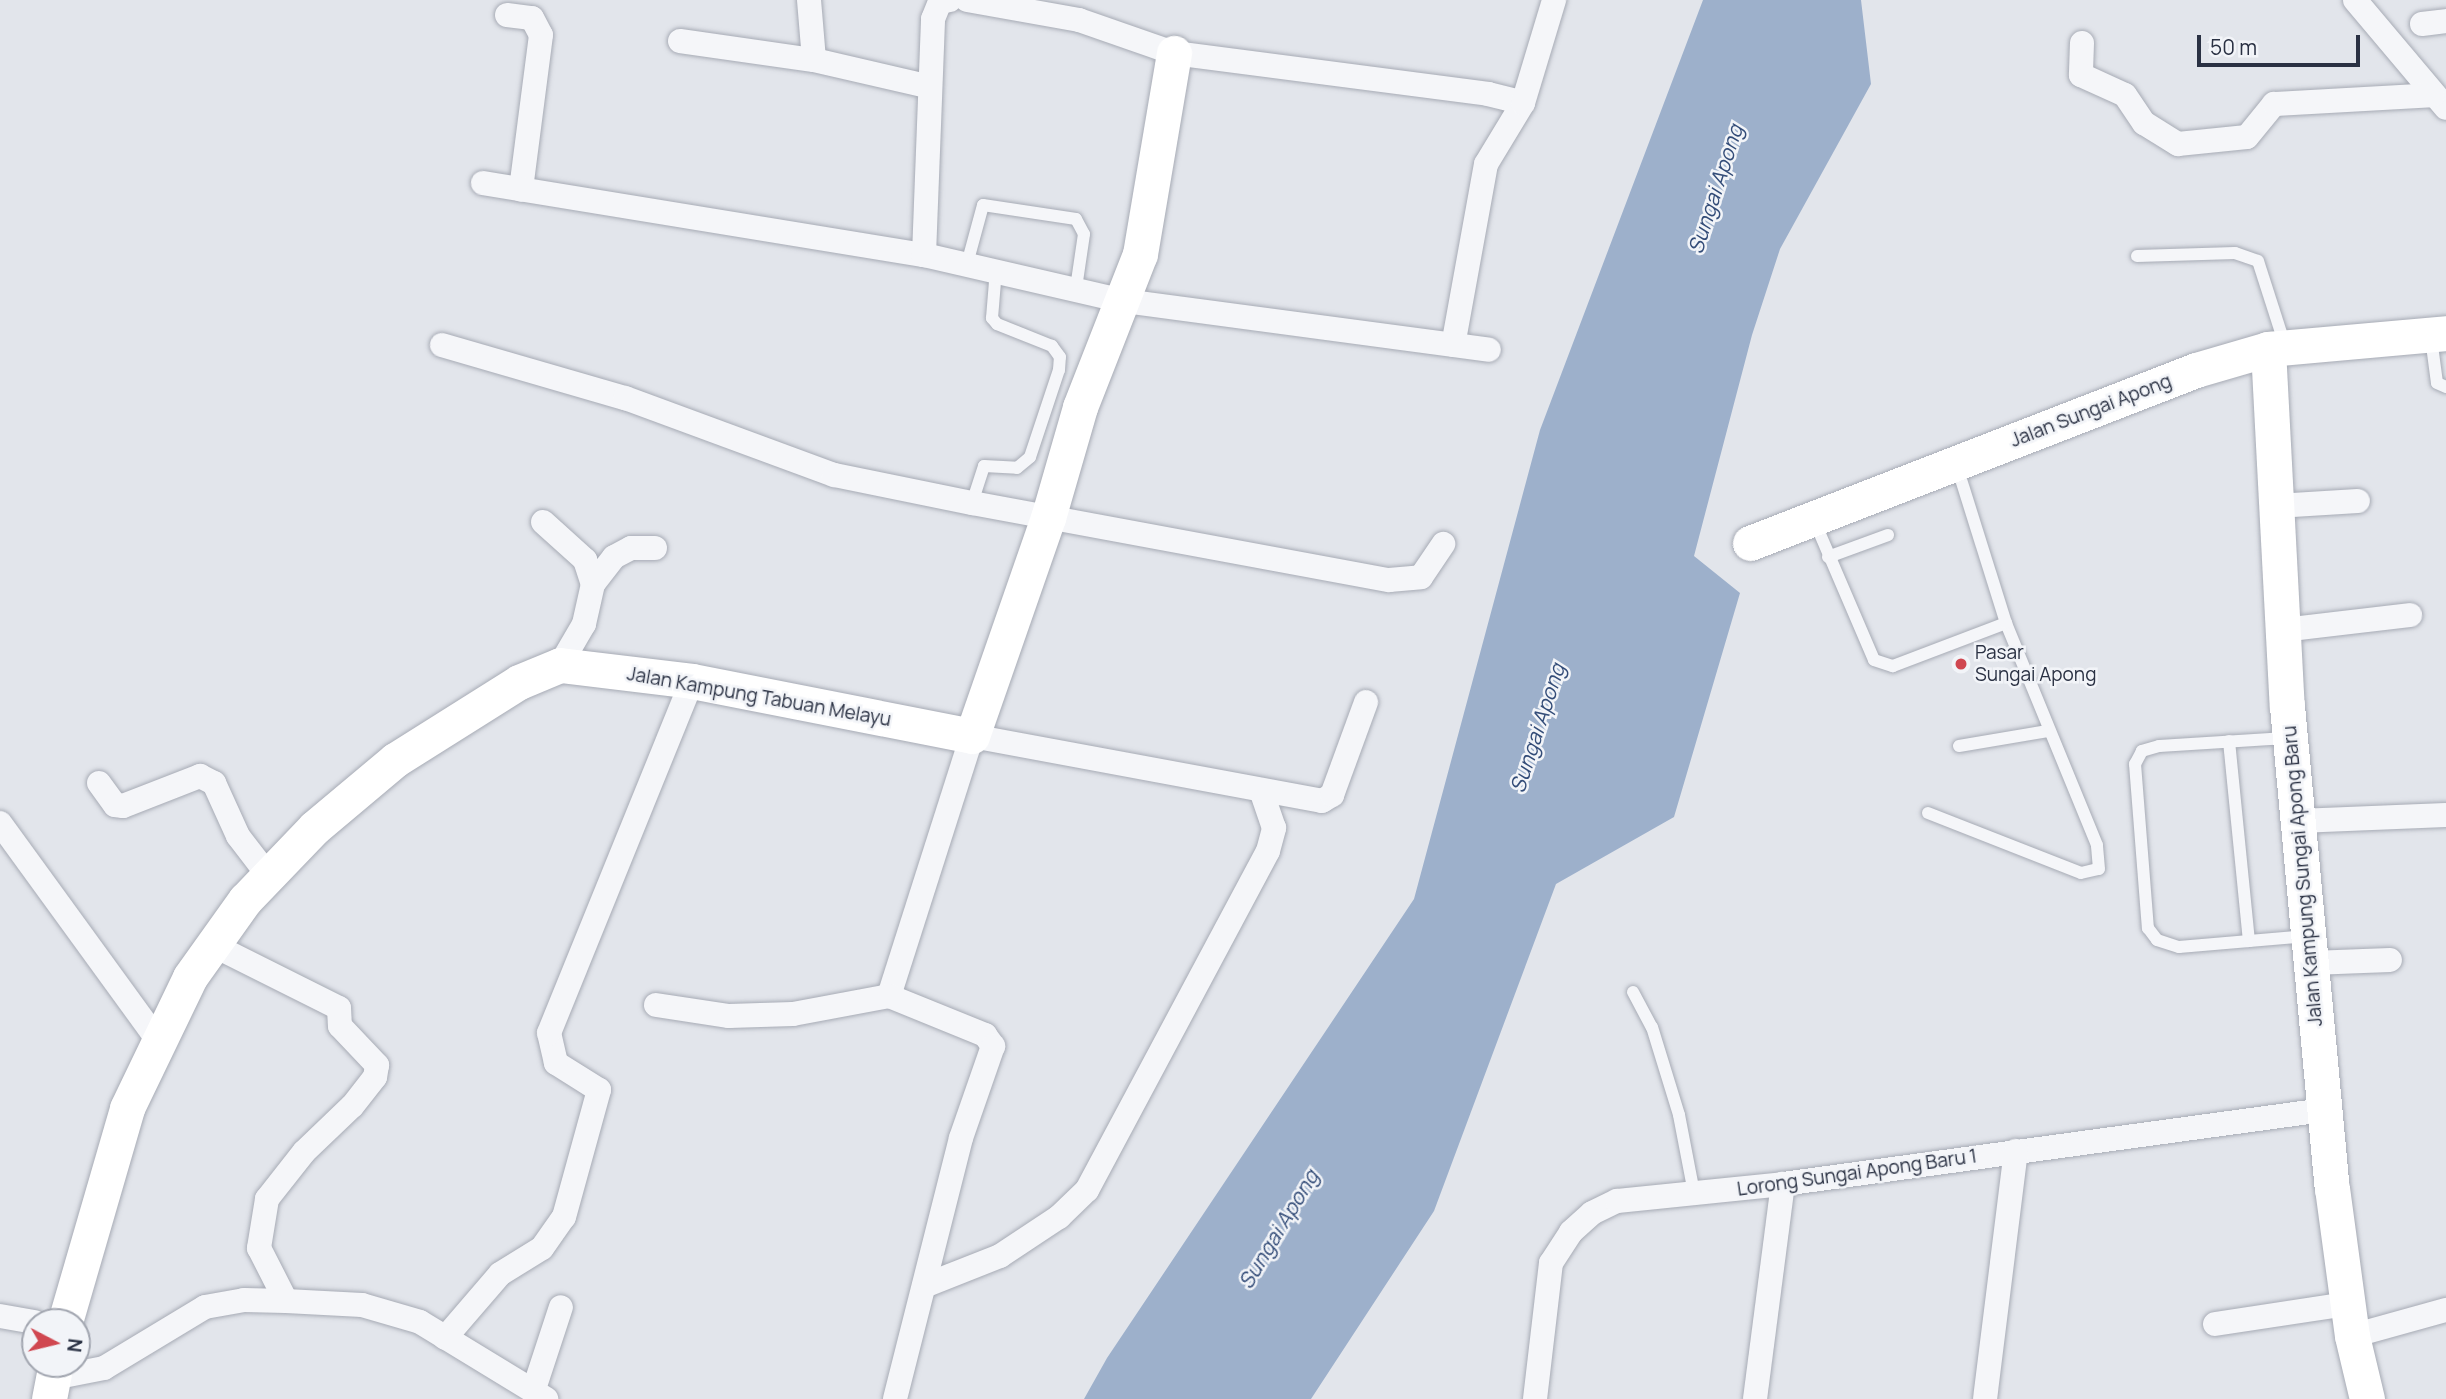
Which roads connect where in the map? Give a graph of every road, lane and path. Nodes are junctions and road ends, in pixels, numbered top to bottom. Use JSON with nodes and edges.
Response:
{"nodes":[{"id":1,"x":809,"y":0,"type":"edge"},
{"id":2,"x":950,"y":0,"type":"edge"},
{"id":3,"x":967,"y":0,"type":"edge"},
{"id":4,"x":1554,"y":0,"type":"edge"},
{"id":5,"x":2355,"y":0,"type":"edge"},
{"id":6,"x":1080,"y":10,"type":"edge"},
{"id":7,"x":507,"y":15,"type":"dead end"},
{"id":8,"x":680,"y":41,"type":"dead end"},
{"id":9,"x":2082,"y":43,"type":"dead end"},
{"id":10,"x":1174,"y":53,"type":"junction"},
{"id":11,"x":814,"y":60,"type":"junction"},
{"id":12,"x":927,"y":86,"type":"junction"},
{"id":13,"x":2440,"y":101,"type":"edge"},
{"id":14,"x":1522,"y":103,"type":"junction"},
{"id":15,"x":483,"y":183,"type":"dead end"},
{"id":16,"x":521,"y":190,"type":"junction"},
{"id":17,"x":924,"y":255,"type":"junction"},
{"id":18,"x":2137,"y":256,"type":"dead end"},
{"id":19,"x":967,"y":264,"type":"junction"},
{"id":20,"x":996,"y":268,"type":"junction"},
{"id":21,"x":1076,"y":288,"type":"junction"},
{"id":22,"x":1124,"y":301,"type":"junction"},
{"id":23,"x":2438,"y":333,"type":"edge"},
{"id":24,"x":442,"y":345,"type":"dead end"},
{"id":25,"x":1453,"y":345,"type":"junction"},
{"id":26,"x":2277,"y":349,"type":"junction"},
{"id":27,"x":1489,"y":350,"type":"dead end"},
{"id":28,"x":2446,"y":387,"type":"edge"},
{"id":29,"x":1066,"y":404,"type":"junction"},
{"id":30,"x":1956,"y":463,"type":"junction"},
{"id":31,"x":2358,"y":501,"type":"dead end"},
{"id":32,"x":972,"y":503,"type":"junction"},
{"id":33,"x":2276,"y":506,"type":"junction"},
{"id":34,"x":1048,"y":518,"type":"junction"},
{"id":35,"x":1813,"y":519,"type":"junction"},
{"id":36,"x":543,"y":522,"type":"dead end"},
{"id":37,"x":1888,"y":535,"type":"dead end"},
{"id":38,"x":1750,"y":543,"type":"dead end"},
{"id":39,"x":1443,"y":544,"type":"dead end"},
{"id":40,"x":655,"y":548,"type":"dead end"},
{"id":41,"x":1828,"y":557,"type":"junction"},
{"id":42,"x":593,"y":583,"type":"junction"},
{"id":43,"x":2410,"y":615,"type":"dead end"},
{"id":44,"x":2006,"y":623,"type":"junction"},
{"id":45,"x":2283,"y":630,"type":"junction"},
{"id":46,"x":560,"y":665,"type":"junction"},
{"id":47,"x":692,"y":681,"type":"junction"},
{"id":48,"x":1366,"y":702,"type":"dead end"},
{"id":49,"x":2048,"y":731,"type":"junction"},
{"id":50,"x":972,"y":736,"type":"junction"},
{"id":51,"x":2290,"y":738,"type":"junction"},
{"id":52,"x":2229,"y":741,"type":"junction"},
{"id":53,"x":1959,"y":746,"type":"dead end"},
{"id":54,"x":99,"y":783,"type":"dead end"},
{"id":55,"x":1261,"y":791,"type":"junction"},
{"id":56,"x":1927,"y":813,"type":"dead end"},
{"id":57,"x":2446,"y":815,"type":"edge"},
{"id":58,"x":2298,"y":821,"type":"junction"},
{"id":59,"x":0,"y":823,"type":"edge"},
{"id":60,"x":268,"y":876,"type":"junction"},
{"id":61,"x":2249,"y":941,"type":"junction"},
{"id":62,"x":211,"y":944,"type":"junction"},
{"id":63,"x":2309,"y":949,"type":"junction"},
{"id":64,"x":2390,"y":960,"type":"dead end"},
{"id":65,"x":1633,"y":992,"type":"dead end"},
{"id":66,"x":889,"y":996,"type":"junction"},
{"id":67,"x":656,"y":1005,"type":"dead end"},
{"id":68,"x":158,"y":1039,"type":"junction"},
{"id":69,"x":2324,"y":1110,"type":"junction"},
{"id":70,"x":2016,"y":1151,"type":"junction"},
{"id":71,"x":1783,"y":1184,"type":"junction"},
{"id":72,"x":1693,"y":1193,"type":"junction"},
{"id":73,"x":924,"y":1286,"type":"junction"},
{"id":74,"x":286,"y":1301,"type":"junction"},
{"id":75,"x":561,"y":1307,"type":"dead end"},
{"id":76,"x":69,"y":1308,"type":"edge"},
{"id":77,"x":2446,"y":1310,"type":"edge"},
{"id":78,"x":0,"y":1316,"type":"edge"},
{"id":79,"x":21,"y":1320,"type":"edge"},
{"id":80,"x":2350,"y":1320,"type":"junction"},
{"id":81,"x":2215,"y":1325,"type":"dead end"},
{"id":82,"x":445,"y":1338,"type":"junction"},
{"id":83,"x":53,"y":1380,"type":"edge"},
{"id":84,"x":540,"y":1394,"type":"edge"},
{"id":85,"x":895,"y":1399,"type":"edge"},
{"id":86,"x":1535,"y":1399,"type":"edge"},
{"id":87,"x":1755,"y":1399,"type":"edge"},
{"id":88,"x":1985,"y":1399,"type":"edge"},
{"id":89,"x":2367,"y":1399,"type":"edge"}],
"edges":[{"from":1,"to":11,"type":"street"},
{"from":2,"to":12,"type":"street"},
{"from":3,"to":6,"type":"street"},
{"from":4,"to":14,"type":"street"},
{"from":5,"to":13,"type":"street"},
{"from":6,"to":10,"type":"street"},
{"from":7,"to":16,"type":"street"},
{"from":8,"to":11,"type":"street"},
{"from":9,"to":13,"type":"street"},
{"from":10,"to":14,"type":"street"},
{"from":10,"to":22,"type":"street"},
{"from":11,"to":12,"type":"street"},
{"from":12,"to":17,"type":"street"},
{"from":14,"to":25,"type":"street"},
{"from":15,"to":16,"type":"street"},
{"from":16,"to":17,"type":"street"},
{"from":17,"to":19,"type":"street"},
{"from":18,"to":26,"type":"lane"},
{"from":19,"to":20,"type":"street"},
{"from":19,"to":21,"type":"lane"},
{"from":20,"to":21,"type":"street"},
{"from":20,"to":29,"type":"lane"},
{"from":21,"to":22,"type":"street"},
{"from":22,"to":25,"type":"street"},
{"from":22,"to":29,"type":"street"},
{"from":23,"to":26,"type":"street","name":"Jalan Sungai Apong"},
{"from":23,"to":28,"type":"lane"},
{"from":24,"to":32,"type":"street"},
{"from":25,"to":27,"type":"street"},
{"from":26,"to":30,"type":"street","name":"Jalan Sungai Apong"},
{"from":26,"to":33,"type":"street","name":"Jalan Kampung Sungai Apong Baru"},
{"from":29,"to":32,"type":"lane"},
{"from":29,"to":34,"type":"street"},
{"from":30,"to":35,"type":"street","name":"Jalan Sungai Apong"},
{"from":30,"to":44,"type":"lane"},
{"from":31,"to":33,"type":"street"},
{"from":32,"to":34,"type":"street"},
{"from":33,"to":45,"type":"street","name":"Jalan Kampung Sungai Apong Baru"},
{"from":34,"to":39,"type":"street"},
{"from":34,"to":50,"type":"street"},
{"from":35,"to":38,"type":"street","name":"Jalan Sungai Apong"},
{"from":35,"to":41,"type":"lane"},
{"from":36,"to":42,"type":"street"},
{"from":37,"to":41,"type":"lane"},
{"from":40,"to":42,"type":"street"},
{"from":41,"to":44,"type":"lane"},
{"from":42,"to":46,"type":"street"},
{"from":43,"to":45,"type":"street"},
{"from":44,"to":49,"type":"lane"},
{"from":45,"to":51,"type":"street","name":"Jalan Kampung Sungai Apong Baru"},
{"from":46,"to":47,"type":"street","name":"Jalan Kampung Tabuan Melayu"},
{"from":46,"to":60,"type":"street","name":"Jalan Kampung Tabuan Melayu"},
{"from":47,"to":50,"type":"street","name":"Jalan Kampung Tabuan Melayu"},
{"from":47,"to":82,"type":"street"},
{"from":48,"to":55,"type":"street","name":"Jalan Kampung Tabuan Melayu"},
{"from":49,"to":53,"type":"lane"},
{"from":49,"to":56,"type":"lane"},
{"from":50,"to":55,"type":"street","name":"Jalan Kampung Tabuan Melayu"},
{"from":50,"to":66,"type":"street"},
{"from":51,"to":52,"type":"lane"},
{"from":51,"to":58,"type":"street","name":"Jalan Kampung Sungai Apong Baru"},
{"from":52,"to":61,"type":"lane"},
{"from":52,"to":61,"type":"lane"},
{"from":54,"to":60,"type":"street"},
{"from":55,"to":73,"type":"street"},
{"from":57,"to":58,"type":"street"},
{"from":58,"to":63,"type":"street","name":"Jalan Kampung Sungai Apong Baru"},
{"from":59,"to":68,"type":"street"},
{"from":60,"to":62,"type":"street","name":"Jalan Kampung Tabuan Melayu"},
{"from":61,"to":63,"type":"lane"},
{"from":62,"to":68,"type":"street","name":"Jalan Kampung Tabuan Melayu"},
{"from":62,"to":74,"type":"street"},
{"from":63,"to":64,"type":"street"},
{"from":63,"to":69,"type":"street","name":"Jalan Kampung Sungai Apong Baru"},
{"from":65,"to":72,"type":"lane"},
{"from":66,"to":67,"type":"street"},
{"from":66,"to":73,"type":"street"},
{"from":68,"to":76,"type":"street","name":"Jalan Kampung Tabuan Melayu"},
{"from":69,"to":70,"type":"street","name":"Lorong Sungai Apong Baru 1"},
{"from":69,"to":80,"type":"street","name":"Jalan Kampung Sungai Apong Baru"},
{"from":70,"to":71,"type":"street","name":"Lorong Sungai Apong Baru 1"},
{"from":70,"to":88,"type":"street"},
{"from":71,"to":72,"type":"street","name":"Lorong Sungai Apong Baru 1"},
{"from":71,"to":87,"type":"street"},
{"from":72,"to":86,"type":"street","name":"Lorong Sungai Apong Baru 1"},
{"from":73,"to":85,"type":"street"},
{"from":74,"to":82,"type":"street"},
{"from":74,"to":83,"type":"street"},
{"from":75,"to":84,"type":"street"},
{"from":77,"to":80,"type":"street"},
{"from":78,"to":79,"type":"street"},
{"from":80,"to":81,"type":"street"},
{"from":80,"to":89,"type":"street","name":"Jalan Kampung Sungai Apong Baru"},
{"from":82,"to":84,"type":"street"}]}
